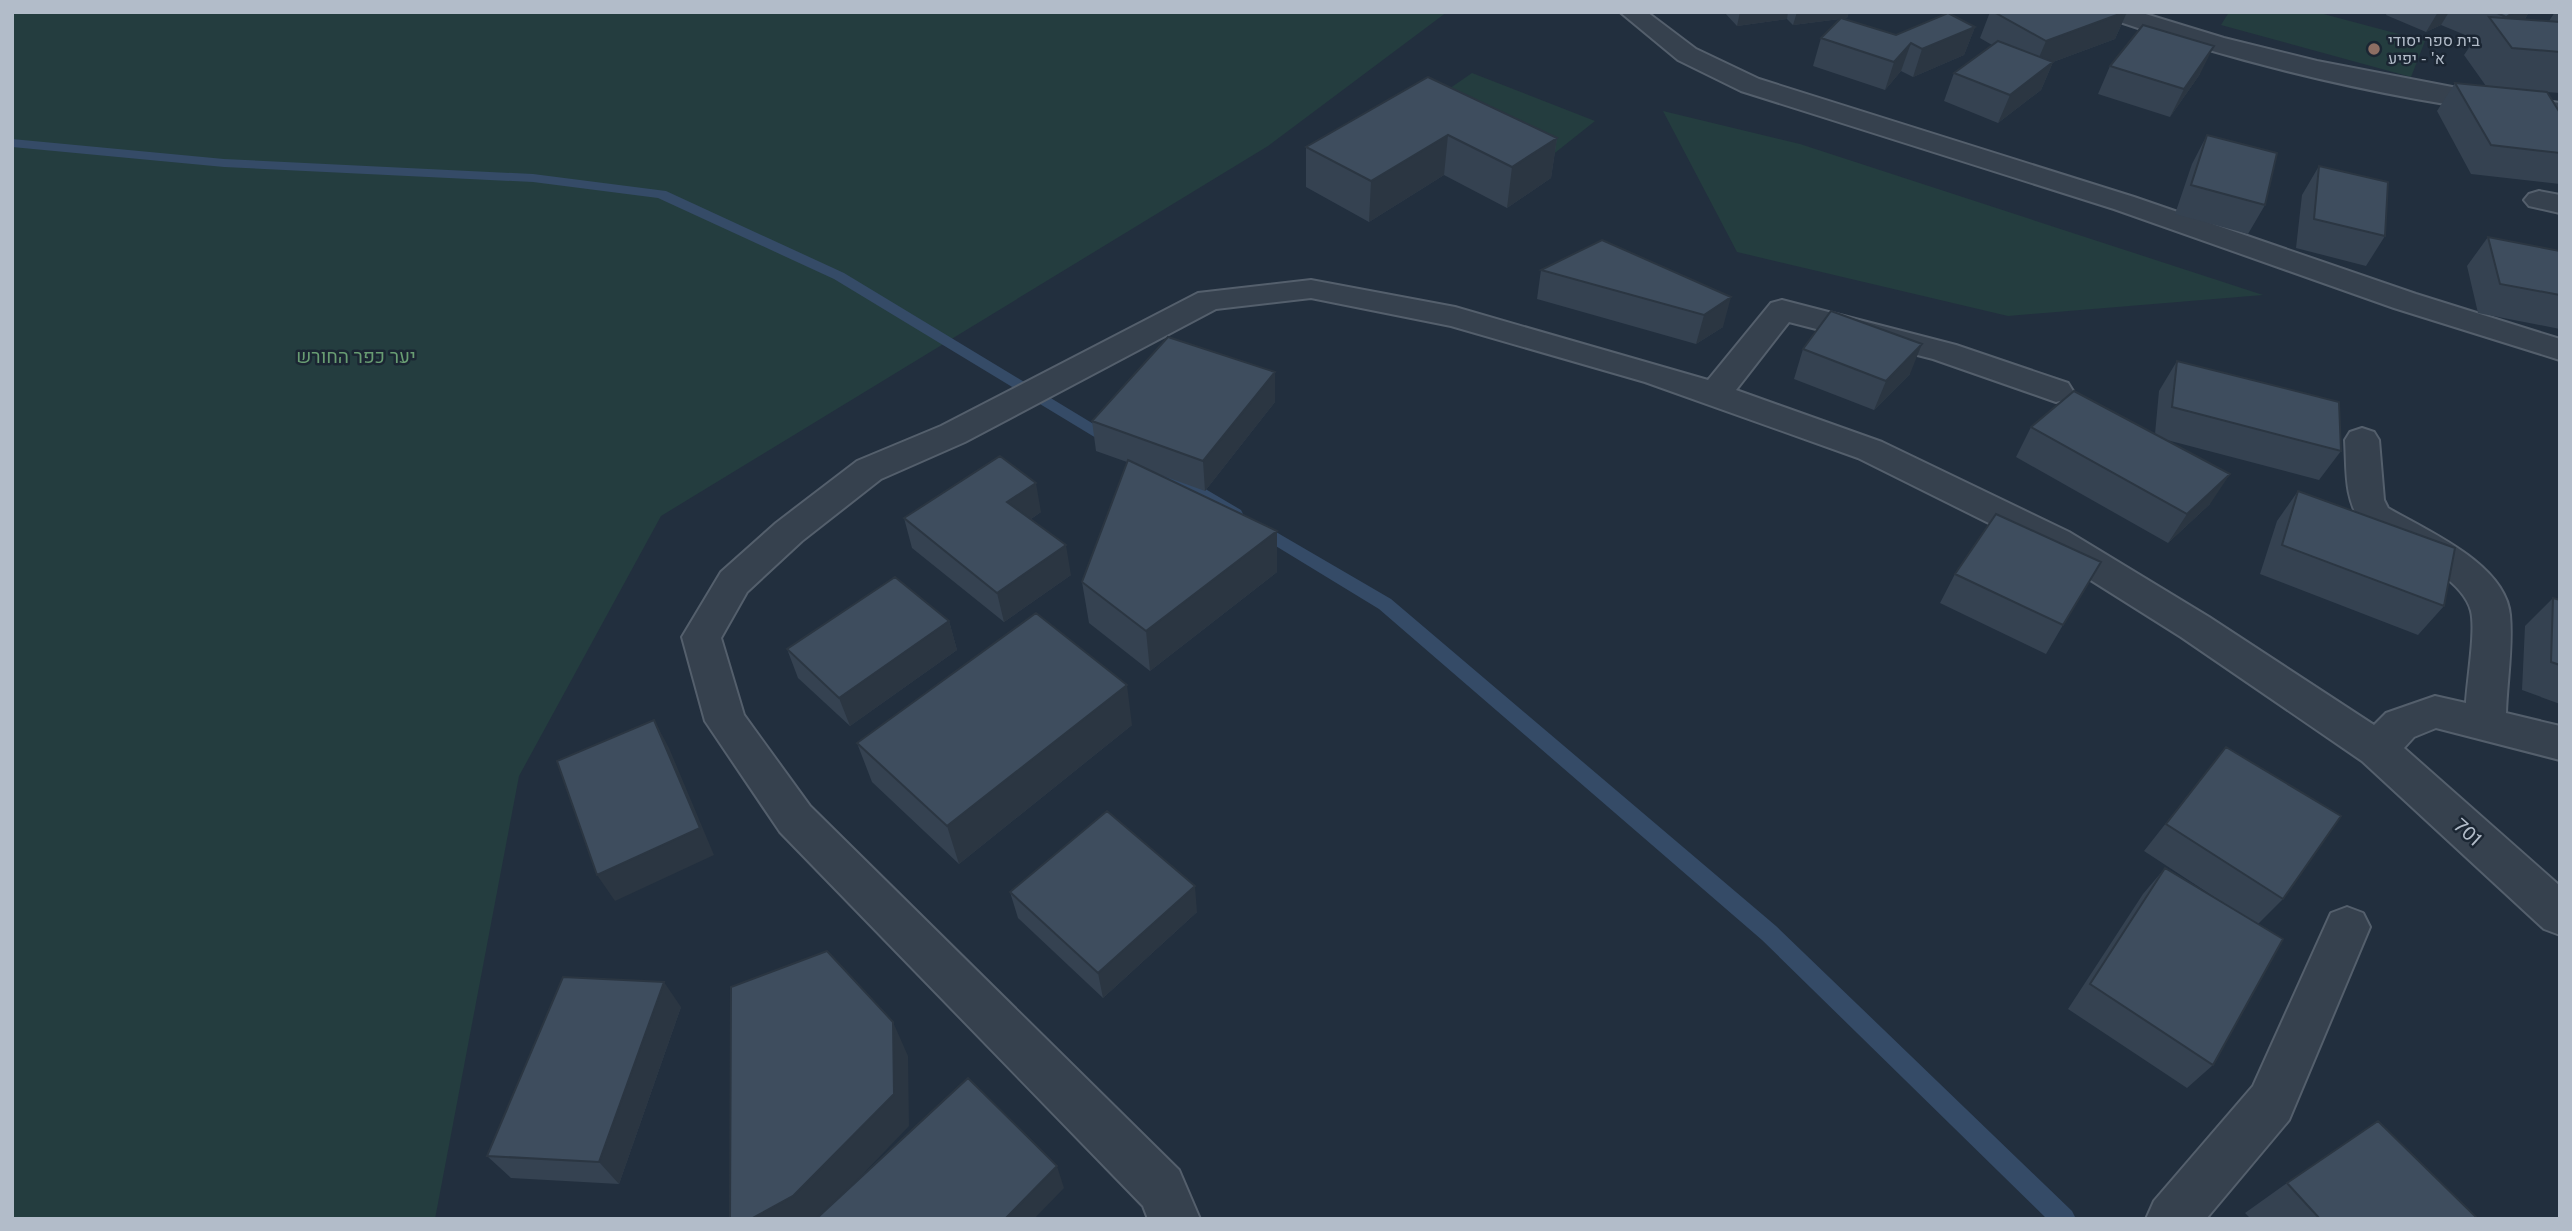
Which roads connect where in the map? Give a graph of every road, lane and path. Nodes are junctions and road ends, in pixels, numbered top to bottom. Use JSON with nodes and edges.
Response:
{"nodes":[{"id":1,"x":1632,"y":12,"type":"edge"},
{"id":2,"x":2114,"y":12,"type":"edge"},
{"id":3,"x":2560,"y":111,"type":"edge"},
{"id":4,"x":2560,"y":350,"type":"edge"},
{"id":5,"x":2056,"y":391,"type":"dead end"},
{"id":6,"x":1714,"y":395,"type":"junction"},
{"id":7,"x":2362,"y":440,"type":"dead end"},
{"id":8,"x":2485,"y":724,"type":"junction"},
{"id":9,"x":2560,"y":743,"type":"edge"},
{"id":10,"x":2376,"y":748,"type":"junction"},
{"id":11,"x":2560,"y":915,"type":"edge"},
{"id":12,"x":2347,"y":927,"type":"dead end"},
{"id":13,"x":1174,"y":1219,"type":"edge"},
{"id":14,"x":2172,"y":1219,"type":"edge"}],
"edges":[{"from":1,"to":4,"type":"street"},
{"from":2,"to":3,"type":"street"},
{"from":5,"to":6,"type":"street"},
{"from":6,"to":10,"type":"street","name":"701"},
{"from":6,"to":13,"type":"street","name":"701"},
{"from":7,"to":8,"type":"street"},
{"from":8,"to":9,"type":"street"},
{"from":8,"to":10,"type":"street"},
{"from":10,"to":11,"type":"street","name":"701"},
{"from":12,"to":14,"type":"street"}]}
